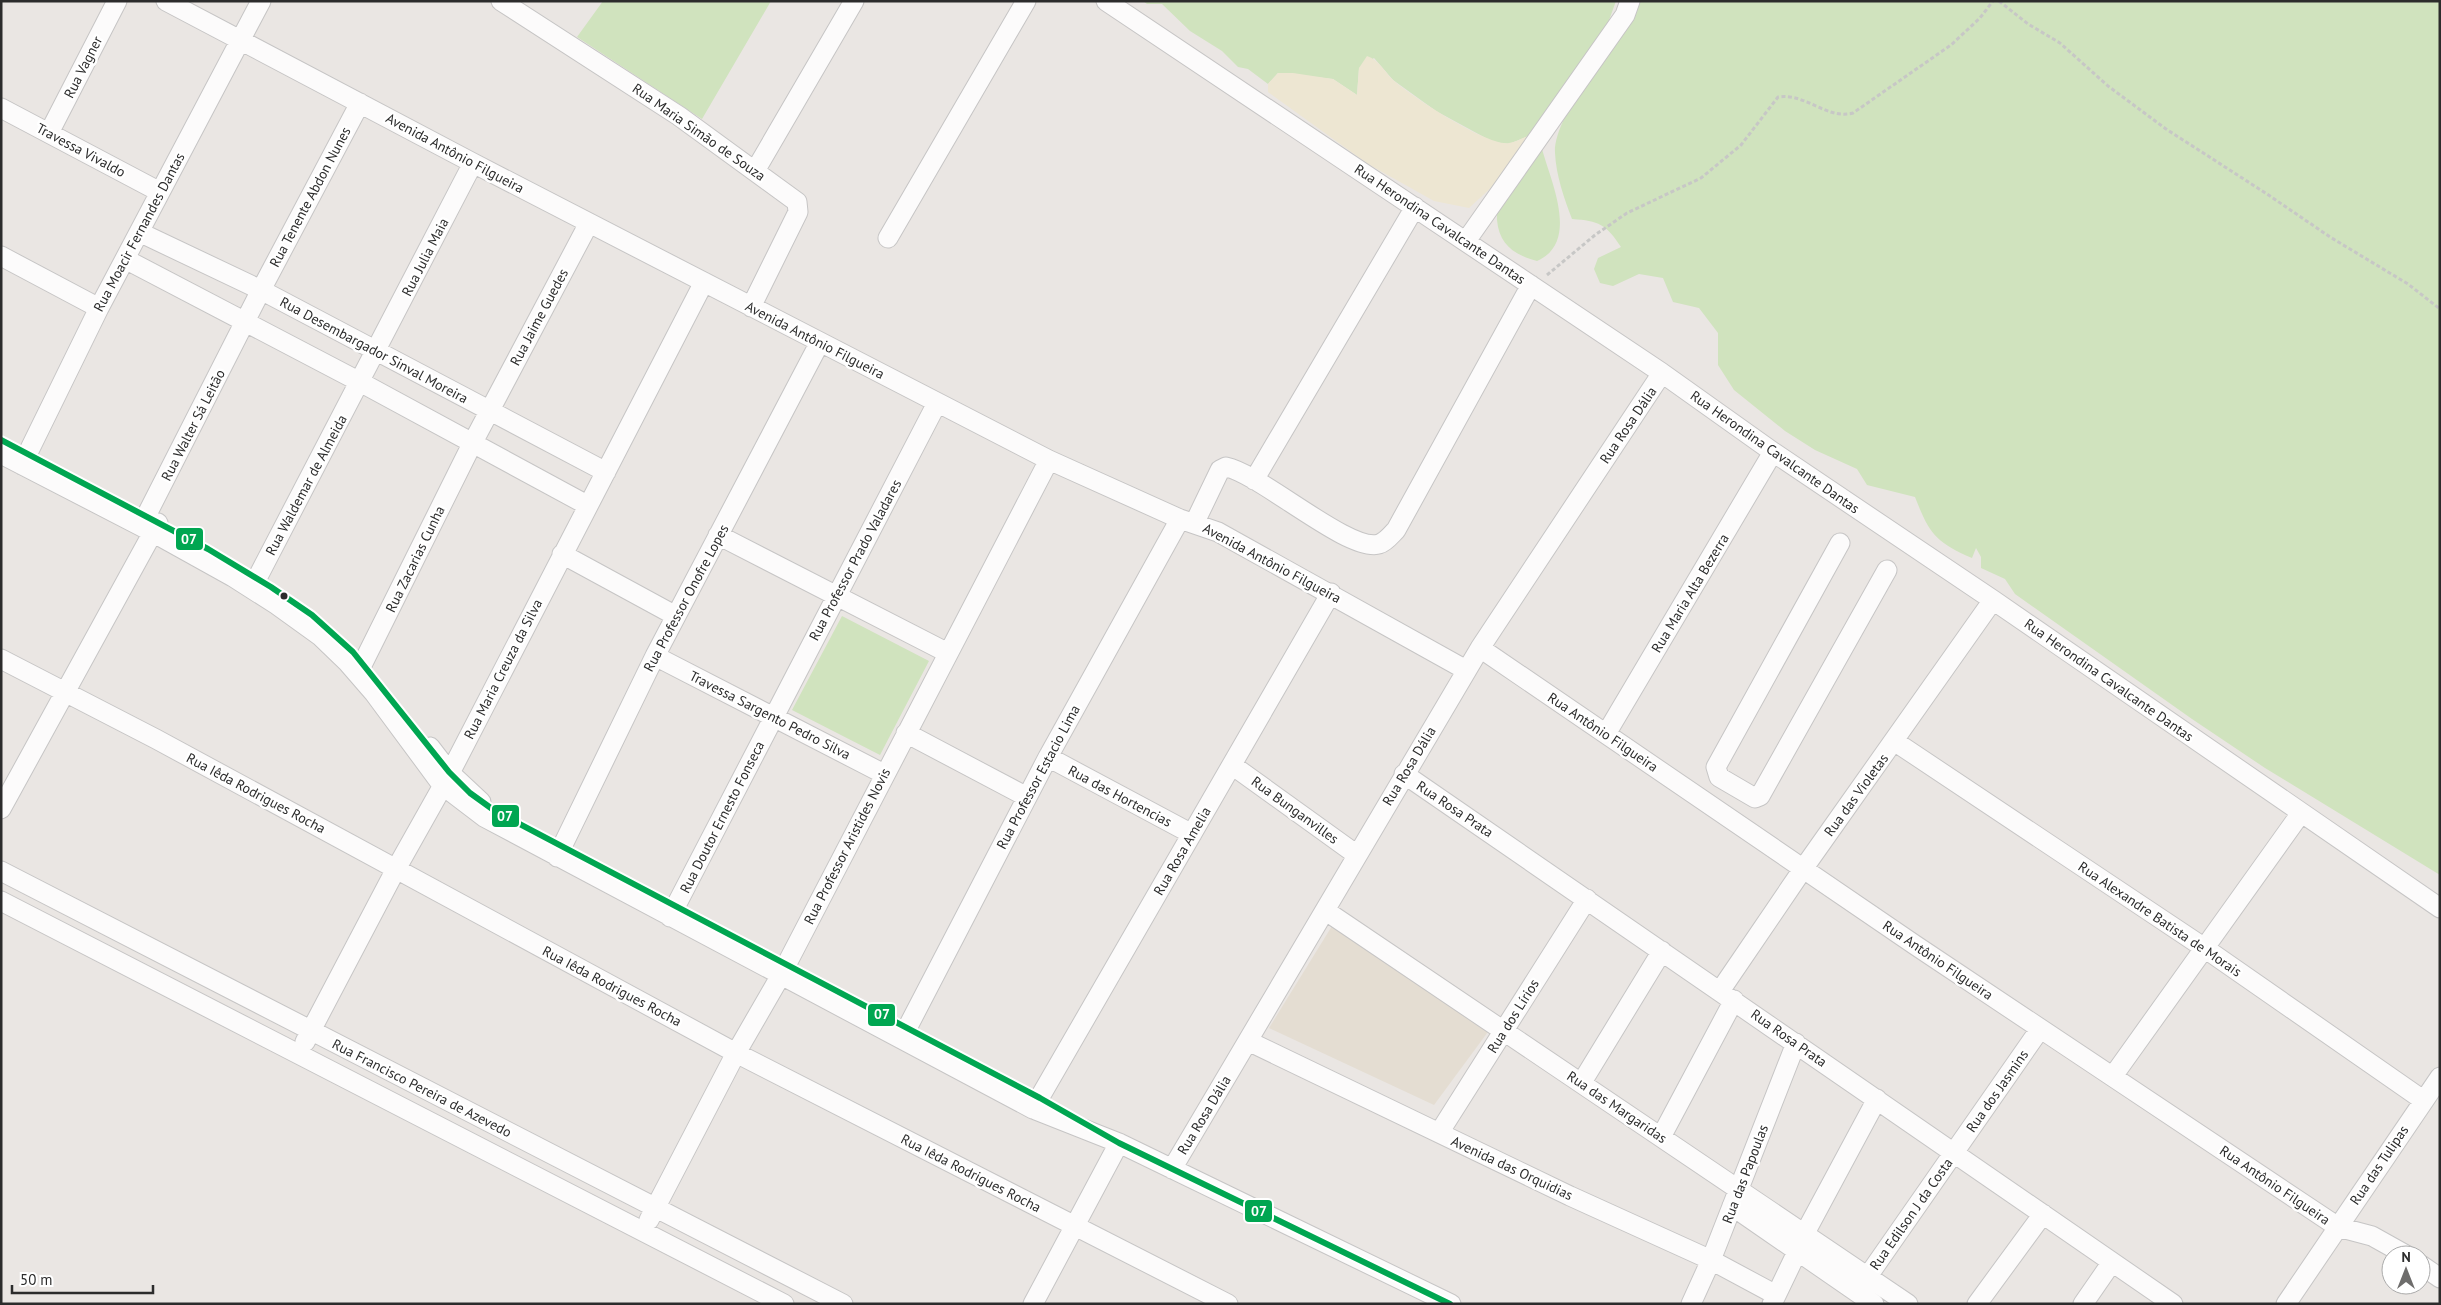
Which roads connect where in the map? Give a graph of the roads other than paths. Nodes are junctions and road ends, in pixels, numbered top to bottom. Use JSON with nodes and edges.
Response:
{"nodes":[{"id":1,"x":117,"y":1,"type":"edge"},
{"id":2,"x":166,"y":1,"type":"edge"},
{"id":3,"x":261,"y":1,"type":"edge"},
{"id":4,"x":854,"y":1,"type":"edge"},
{"id":5,"x":1026,"y":1,"type":"edge"},
{"id":6,"x":1106,"y":1,"type":"edge"},
{"id":7,"x":1630,"y":1,"type":"edge"},
{"id":8,"x":509,"y":3,"type":"edge"},
{"id":9,"x":240,"y":41,"type":"junction"},
{"id":10,"x":360,"y":104,"type":"junction"},
{"id":11,"x":1,"y":108,"type":"edge"},
{"id":12,"x":49,"y":133,"type":"junction"},
{"id":13,"x":473,"y":163,"type":"junction"},
{"id":14,"x":755,"y":171,"type":"junction"},
{"id":15,"x":160,"y":192,"type":"junction"},
{"id":16,"x":1415,"y":207,"type":"junction"},
{"id":17,"x":589,"y":223,"type":"junction"},
{"id":18,"x":139,"y":232,"type":"junction"},
{"id":19,"x":888,"y":238,"type":"dead end"},
{"id":20,"x":1466,"y":241,"type":"junction"},
{"id":21,"x":1,"y":256,"type":"edge"},
{"id":22,"x":125,"y":259,"type":"junction"},
{"id":23,"x":704,"y":282,"type":"junction"},
{"id":24,"x":1531,"y":285,"type":"junction"},
{"id":25,"x":261,"y":290,"type":"junction"},
{"id":26,"x":751,"y":306,"type":"junction"},
{"id":27,"x":99,"y":308,"type":"junction"},
{"id":28,"x":244,"y":323,"type":"junction"},
{"id":29,"x":820,"y":342,"type":"junction"},
{"id":30,"x":377,"y":350,"type":"junction"},
{"id":31,"x":1662,"y":373,"type":"junction"},
{"id":32,"x":360,"y":382,"type":"junction"},
{"id":33,"x":937,"y":403,"type":"junction"},
{"id":34,"x":490,"y":411,"type":"junction"},
{"id":35,"x":1,"y":440,"type":"edge"},
{"id":36,"x":472,"y":444,"type":"junction"},
{"id":37,"x":1773,"y":452,"type":"junction"},
{"id":38,"x":1,"y":454,"type":"edge"},
{"id":39,"x":25,"y":459,"type":"junction"},
{"id":40,"x":1049,"y":460,"type":"junction"},
{"id":41,"x":606,"y":472,"type":"junction"},
{"id":42,"x":1254,"y":480,"type":"junction"},
{"id":43,"x":587,"y":506,"type":"junction"},
{"id":44,"x":1187,"y":521,"type":"junction"},
{"id":45,"x":150,"y":524,"type":"junction"},
{"id":46,"x":718,"y":535,"type":"junction"},
{"id":47,"x":1840,"y":543,"type":"dead end"},
{"id":48,"x":562,"y":554,"type":"junction"},
{"id":49,"x":1887,"y":570,"type":"dead end"},
{"id":50,"x":255,"y":583,"type":"junction"},
{"id":51,"x":1331,"y":593,"type":"junction"},
{"id":52,"x":836,"y":596,"type":"junction"},
{"id":53,"x":1993,"y":600,"type":"junction"},
{"id":54,"x":676,"y":616,"type":"junction"},
{"id":55,"x":1480,"y":648,"type":"junction"},
{"id":56,"x":948,"y":653,"type":"junction"},
{"id":57,"x":655,"y":656,"type":"junction"},
{"id":58,"x":1,"y":659,"type":"edge"},
{"id":59,"x":361,"y":668,"type":"junction"},
{"id":60,"x":1466,"y":670,"type":"junction"},
{"id":61,"x":64,"y":692,"type":"junction"},
{"id":62,"x":773,"y":717,"type":"junction"},
{"id":63,"x":906,"y":733,"type":"junction"},
{"id":64,"x":1606,"y":734,"type":"junction"},
{"id":65,"x":1894,"y":741,"type":"junction"},
{"id":66,"x":1048,"y":757,"type":"junction"},
{"id":67,"x":1232,"y":765,"type":"junction"},
{"id":68,"x":884,"y":774,"type":"junction"},
{"id":69,"x":1404,"y":774,"type":"junction"},
{"id":70,"x":446,"y":779,"type":"junction"},
{"id":71,"x":1733,"y":787,"type":"junction"},
{"id":72,"x":1027,"y":797,"type":"junction"},
{"id":73,"x":1,"y":809,"type":"edge"},
{"id":74,"x":1720,"y":812,"type":"junction"},
{"id":75,"x":2301,"y":813,"type":"junction"},
{"id":76,"x":1192,"y":834,"type":"junction"},
{"id":77,"x":560,"y":852,"type":"junction"},
{"id":78,"x":1357,"y":855,"type":"junction"},
{"id":79,"x":396,"y":869,"type":"junction"},
{"id":80,"x":1803,"y":869,"type":"junction"},
{"id":81,"x":1,"y":871,"type":"edge"},
{"id":82,"x":1587,"y":899,"type":"junction"},
{"id":83,"x":1,"y":901,"type":"edge"},
{"id":84,"x":2440,"y":908,"type":"edge"},
{"id":85,"x":673,"y":911,"type":"junction"},
{"id":86,"x":1326,"y":911,"type":"junction"},
{"id":87,"x":2204,"y":947,"type":"junction"},
{"id":88,"x":1662,"y":951,"type":"junction"},
{"id":89,"x":169,"y":958,"type":"junction"},
{"id":90,"x":784,"y":969,"type":"junction"},
{"id":91,"x":156,"y":981,"type":"junction"},
{"id":92,"x":1727,"y":996,"type":"junction"},
{"id":93,"x":1504,"y":1029,"type":"junction"},
{"id":94,"x":2040,"y":1029,"type":"junction"},
{"id":95,"x":311,"y":1031,"type":"junction"},
{"id":96,"x":904,"y":1033,"type":"junction"},
{"id":97,"x":1248,"y":1041,"type":"junction"},
{"id":98,"x":1796,"y":1043,"type":"junction"},
{"id":99,"x":736,"y":1053,"type":"junction"},
{"id":100,"x":298,"y":1054,"type":"junction"},
{"id":101,"x":2112,"y":1076,"type":"junction"},
{"id":102,"x":2440,"y":1077,"type":"edge"},
{"id":103,"x":1582,"y":1082,"type":"junction"},
{"id":104,"x":1877,"y":1099,"type":"junction"},
{"id":105,"x":2423,"y":1100,"type":"junction"},
{"id":106,"x":1036,"y":1103,"type":"junction"},
{"id":107,"x":1440,"y":1133,"type":"junction"},
{"id":108,"x":1661,"y":1137,"type":"junction"},
{"id":109,"x":1119,"y":1143,"type":"junction"},
{"id":110,"x":1954,"y":1152,"type":"junction"},
{"id":111,"x":1172,"y":1169,"type":"junction"},
{"id":112,"x":1739,"y":1188,"type":"junction"},
{"id":113,"x":1732,"y":1206,"type":"junction"},
{"id":114,"x":654,"y":1208,"type":"junction"},
{"id":115,"x":2043,"y":1214,"type":"junction"},
{"id":116,"x":1075,"y":1226,"type":"junction"},
{"id":117,"x":2338,"y":1227,"type":"junction"},
{"id":118,"x":642,"y":1232,"type":"junction"},
{"id":119,"x":1806,"y":1232,"type":"junction"},
{"id":120,"x":2388,"y":1245,"type":"edge"},
{"id":121,"x":1797,"y":1252,"type":"junction"},
{"id":122,"x":1711,"y":1260,"type":"junction"},
{"id":123,"x":2112,"y":1262,"type":"junction"},
{"id":124,"x":1868,"y":1276,"type":"junction"},
{"id":125,"x":1774,"y":1300,"type":"edge"},
{"id":126,"x":1873,"y":1303,"type":"edge"},
{"id":127,"x":784,"y":1304,"type":"edge"},
{"id":128,"x":843,"y":1304,"type":"edge"},
{"id":129,"x":1034,"y":1304,"type":"edge"},
{"id":130,"x":1228,"y":1304,"type":"edge"},
{"id":131,"x":1451,"y":1304,"type":"edge"},
{"id":132,"x":1691,"y":1304,"type":"edge"},
{"id":133,"x":1908,"y":1304,"type":"edge"},
{"id":134,"x":1977,"y":1304,"type":"edge"},
{"id":135,"x":2083,"y":1304,"type":"edge"},
{"id":136,"x":2173,"y":1304,"type":"edge"},
{"id":137,"x":2286,"y":1304,"type":"edge"}],
"edges":[{"from":1,"to":12,"type":"street","name":"Rua Vagner"},
{"from":2,"to":9,"type":"street","name":"Avenida Antônio Filgueira"},
{"from":3,"to":9,"type":"street","name":"Rua Moacir Fernandes Dantas"},
{"from":4,"to":14,"type":"street"},
{"from":5,"to":19,"type":"street"},
{"from":6,"to":16,"type":"street","name":"Rua Herondina Cavalcante Dantas"},
{"from":7,"to":20,"type":"street"},
{"from":8,"to":14,"type":"street","name":"Rua Maria Simão de Souza"},
{"from":9,"to":10,"type":"street","name":"Avenida Antônio Filgueira"},
{"from":9,"to":15,"type":"street","name":"Rua Moacir Fernandes Dantas"},
{"from":10,"to":13,"type":"street","name":"Avenida Antônio Filgueira"},
{"from":10,"to":25,"type":"street","name":"Rua Tenente Abdon Nunes"},
{"from":11,"to":12,"type":"street","name":"Travessa Vivaldo"},
{"from":12,"to":15,"type":"street","name":"Travessa Vivaldo"},
{"from":13,"to":17,"type":"street","name":"Avenida Antônio Filgueira"},
{"from":13,"to":30,"type":"street","name":"Rua Julia Maia"},
{"from":14,"to":26,"type":"street","name":"Rua Maria Simão de Souza"},
{"from":15,"to":18,"type":"street","name":"Rua Moacir Fernandes Dantas"},
{"from":16,"to":20,"type":"street","name":"Rua Herondina Cavalcante Dantas"},
{"from":16,"to":42,"type":"street"},
{"from":17,"to":23,"type":"street","name":"Avenida Antônio Filgueira"},
{"from":17,"to":34,"type":"street","name":"Rua Jaime Guedes"},
{"from":18,"to":22,"type":"street","name":"Rua Moacir Fernandes Dantas"},
{"from":18,"to":25,"type":"street","name":"Rua Desembargador Sinval Moreira"},
{"from":20,"to":24,"type":"street","name":"Rua Herondina Cavalcante Dantas"},
{"from":21,"to":27,"type":"street"},
{"from":22,"to":27,"type":"street","name":"Rua Moacir Fernandes Dantas"},
{"from":22,"to":28,"type":"street"},
{"from":23,"to":26,"type":"street","name":"Avenida Antônio Filgueira"},
{"from":23,"to":41,"type":"street","name":"Rua Maria Creuza da Silva"},
{"from":24,"to":31,"type":"street","name":"Rua Herondina Cavalcante Dantas"},
{"from":24,"to":42,"type":"street"},
{"from":25,"to":28,"type":"street","name":"Rua Tenente Abdon Nunes"},
{"from":25,"to":30,"type":"street","name":"Rua Desembargador Sinval Moreira"},
{"from":26,"to":29,"type":"street","name":"Avenida Antônio Filgueira"},
{"from":27,"to":39,"type":"street","name":"Rua Moacir Fernandes Dantas"},
{"from":28,"to":32,"type":"street"},
{"from":28,"to":45,"type":"street","name":"Rua Walter Sá Leitão"},
{"from":29,"to":33,"type":"street","name":"Avenida Antônio Filgueira"},
{"from":29,"to":46,"type":"street","name":"Rua Professor Onofre Lopes"},
{"from":30,"to":32,"type":"street","name":"Rua Julia Maia"},
{"from":30,"to":34,"type":"street","name":"Rua Desembargador Sinval Moreira"},
{"from":31,"to":37,"type":"street","name":"Rua Herondina Cavalcante Dantas"},
{"from":31,"to":55,"type":"street","name":"Rua Rosa Dália"},
{"from":32,"to":36,"type":"street"},
{"from":32,"to":50,"type":"street","name":"Rua Waldemar de Almeida"},
{"from":33,"to":40,"type":"street","name":"Avenida Antônio Filgueira"},
{"from":33,"to":52,"type":"street","name":"Rua Professor Prado Valadares"},
{"from":34,"to":36,"type":"street","name":"Rua Jaime Guedes"},
{"from":34,"to":41,"type":"street","name":"Rua Desembargador Sinval Moreira"},
{"from":35,"to":39,"type":"street"},
{"from":36,"to":43,"type":"street"},
{"from":36,"to":59,"type":"street","name":"Rua Zacarias Cunha"},
{"from":37,"to":53,"type":"street","name":"Rua Herondina Cavalcante Dantas"},
{"from":37,"to":64,"type":"street","name":"Rua Maria Alta Bezerra"},
{"from":38,"to":39,"type":"street"},
{"from":39,"to":45,"type":"street"},
{"from":40,"to":44,"type":"street","name":"Avenida Antônio Filgueira"},
{"from":40,"to":56,"type":"street","name":"Rua Professor Aristides Novis"},
{"from":41,"to":43,"type":"street","name":"Rua Maria Creuza da Silva"},
{"from":42,"to":44,"type":"street","name":"Rua Professor Estacio Lima"},
{"from":43,"to":48,"type":"street","name":"Rua Maria Creuza da Silva"},
{"from":44,"to":51,"type":"street","name":"Avenida Antônio Filgueira"},
{"from":44,"to":66,"type":"street","name":"Rua Professor Estacio Lima"},
{"from":45,"to":50,"type":"street"},
{"from":45,"to":61,"type":"street","name":"Rua Walter Sá Leitão"},
{"from":46,"to":52,"type":"street"},
{"from":46,"to":54,"type":"street","name":"Rua Professor Onofre Lopes"},
{"from":47,"to":71,"type":"street"},
{"from":48,"to":54,"type":"street"},
{"from":48,"to":70,"type":"street","name":"Rua Maria Creuza da Silva"},
{"from":49,"to":71,"type":"street"},
{"from":50,"to":59,"type":"street"},
{"from":51,"to":60,"type":"street","name":"Avenida Antônio Filgueira"},
{"from":51,"to":67,"type":"street","name":"Rua Rosa Amelia"},
{"from":52,"to":56,"type":"street"},
{"from":52,"to":62,"type":"street","name":"Rua Professor Prado Valadares"},
{"from":53,"to":65,"type":"street","name":"Rua das Violetas"},
{"from":53,"to":75,"type":"street","name":"Rua Herondina Cavalcante Dantas"},
{"from":54,"to":57,"type":"street","name":"Rua Professor Onofre Lopes"},
{"from":55,"to":60,"type":"street","name":"Rua Rosa Dália"},
{"from":55,"to":64,"type":"street","name":"Rua Antônio Filgueira"},
{"from":56,"to":63,"type":"street","name":"Rua Professor Aristides Novis"},
{"from":57,"to":62,"type":"street","name":"Travessa Sargento Pedro Silva"},
{"from":57,"to":77,"type":"street","name":"Rua Professor Onofre Lopes"},
{"from":58,"to":61,"type":"street","name":"Rua Iêda Rodrigues Rocha"},
{"from":59,"to":70,"type":"street"},
{"from":60,"to":69,"type":"street","name":"Rua Rosa Dália"},
{"from":61,"to":73,"type":"street","name":"Rua Walter Sá Leitão"},
{"from":61,"to":79,"type":"street","name":"Rua Iêda Rodrigues Rocha"},
{"from":62,"to":68,"type":"street","name":"Travessa Sargento Pedro Silva"},
{"from":62,"to":85,"type":"street","name":"Rua Doutor Ernesto Fonseca"},
{"from":63,"to":68,"type":"street","name":"Rua Professor Aristides Novis"},
{"from":63,"to":72,"type":"street"},
{"from":64,"to":74,"type":"street","name":"Rua Antônio Filgueira"},
{"from":65,"to":80,"type":"street","name":"Rua das Violetas"},
{"from":65,"to":87,"type":"street","name":"Rua Alexandre Batista de Morais"},
{"from":66,"to":72,"type":"street","name":"Rua Professor Estacio Lima"},
{"from":66,"to":76,"type":"street","name":"Rua das Hortencias"},
{"from":67,"to":76,"type":"street","name":"Rua Rosa Amelia"},
{"from":67,"to":78,"type":"street","name":"Rua Bunganvilles"},
{"from":68,"to":90,"type":"street","name":"Rua Professor Aristides Novis"},
{"from":69,"to":78,"type":"street","name":"Rua Rosa Dália"},
{"from":69,"to":82,"type":"street","name":"Rua Rosa Prata"},
{"from":70,"to":77,"type":"street"},
{"from":70,"to":79,"type":"street","name":"Rua Maria Creuza da Silva"},
{"from":71,"to":74,"type":"street"},
{"from":72,"to":96,"type":"street","name":"Rua Professor Estacio Lima"},
{"from":74,"to":80,"type":"street","name":"Rua Antônio Filgueira"},
{"from":75,"to":84,"type":"street","name":"Rua Herondina Cavalcante Dantas"},
{"from":75,"to":87,"type":"street"},
{"from":76,"to":106,"type":"street","name":"Rua Rosa Amelia"},
{"from":77,"to":85,"type":"street"},
{"from":78,"to":86,"type":"street","name":"Rua Rosa Dália"},
{"from":79,"to":95,"type":"street","name":"Rua Maria Creuza da Silva"},
{"from":79,"to":99,"type":"street","name":"Rua Iêda Rodrigues Rocha"},
{"from":80,"to":92,"type":"street","name":"Rua das Violetas"},
{"from":80,"to":94,"type":"street","name":"Rua Antônio Filgueira"},
{"from":81,"to":89,"type":"street","name":"Rua Francisco Pereira de Azevedo"},
{"from":82,"to":88,"type":"street","name":"Rua Rosa Prata"},
{"from":82,"to":93,"type":"street","name":"Rua dos Lírios"},
{"from":83,"to":91,"type":"street","name":"Rua Francisco Pereira de Azevedo"},
{"from":85,"to":90,"type":"street"},
{"from":86,"to":93,"type":"street","name":"Rua das Margaridas"},
{"from":86,"to":97,"type":"street","name":"Rua Rosa Dália"},
{"from":87,"to":101,"type":"street"},
{"from":87,"to":105,"type":"street","name":"Rua Alexandre Batista de Morais"},
{"from":88,"to":92,"type":"street","name":"Rua Rosa Prata"},
{"from":88,"to":103,"type":"street"},
{"from":89,"to":91,"type":"street"},
{"from":89,"to":95,"type":"street","name":"Rua Francisco Pereira de Azevedo"},
{"from":90,"to":96,"type":"street"},
{"from":90,"to":99,"type":"street","name":"Rua Professor Aristides Novis"},
{"from":91,"to":100,"type":"street","name":"Rua Francisco Pereira de Azevedo"},
{"from":92,"to":98,"type":"street","name":"Rua Rosa Prata"},
{"from":92,"to":108,"type":"street","name":"Rua das Violetas"},
{"from":93,"to":103,"type":"street","name":"Rua das Margaridas"},
{"from":93,"to":107,"type":"street","name":"Rua dos Lírios"},
{"from":94,"to":101,"type":"street","name":"Rua Antônio Filgueira"},
{"from":94,"to":110,"type":"street","name":"Rua dos Jasmins"},
{"from":95,"to":100,"type":"street","name":"Rua Maria Creuza da Silva"},
{"from":95,"to":114,"type":"street","name":"Rua Francisco Pereira de Azevedo"},
{"from":96,"to":106,"type":"street"},
{"from":97,"to":107,"type":"street","name":"Avenida das Orquidias"},
{"from":97,"to":111,"type":"street","name":"Rua Rosa Dália"},
{"from":98,"to":104,"type":"street","name":"Rua Rosa Prata"},
{"from":98,"to":112,"type":"street","name":"Rua das Papoulas"},
{"from":99,"to":114,"type":"street","name":"Rua Professor Aristides Novis"},
{"from":99,"to":116,"type":"street","name":"Rua Iêda Rodrigues Rocha"},
{"from":100,"to":118,"type":"street","name":"Rua Francisco Pereira de Azevedo"},
{"from":101,"to":117,"type":"street","name":"Rua Antônio Filgueira"},
{"from":102,"to":105,"type":"street","name":"Rua das Tulipas"},
{"from":103,"to":108,"type":"street","name":"Rua das Margaridas"},
{"from":104,"to":110,"type":"street","name":"Rua Rosa Prata"},
{"from":104,"to":119,"type":"street"},
{"from":105,"to":117,"type":"street","name":"Rua das Tulipas"},
{"from":106,"to":109,"type":"street"},
{"from":107,"to":122,"type":"street","name":"Avenida das Orquidias"},
{"from":108,"to":112,"type":"street","name":"Rua das Margaridas"},
{"from":109,"to":111,"type":"street"},
{"from":109,"to":116,"type":"street"},
{"from":110,"to":115,"type":"street","name":"Rua Rosa Prata"},
{"from":110,"to":124,"type":"street","name":"Rua Edilson J da Costa"},
{"from":111,"to":131,"type":"street"},
{"from":112,"to":113,"type":"street","name":"Rua das Papoulas"},
{"from":112,"to":119,"type":"street","name":"Rua das Margaridas"},
{"from":113,"to":121,"type":"street"},
{"from":113,"to":122,"type":"street","name":"Rua das Papoulas"},
{"from":114,"to":118,"type":"street","name":"Rua Professor Aristides Novis"},
{"from":114,"to":128,"type":"street","name":"Rua Francisco Pereira de Azevedo"},
{"from":115,"to":123,"type":"street","name":"Rua Rosa Prata"},
{"from":115,"to":134,"type":"street"},
{"from":116,"to":129,"type":"street"},
{"from":116,"to":130,"type":"street","name":"Rua Iêda Rodrigues Rocha"},
{"from":117,"to":120,"type":"street","name":"Rua Antônio Filgueira"},
{"from":117,"to":137,"type":"street","name":"Rua das Tulipas"},
{"from":118,"to":127,"type":"street","name":"Rua Francisco Pereira de Azevedo"},
{"from":119,"to":124,"type":"street","name":"Rua das Margaridas"},
{"from":121,"to":125,"type":"street"},
{"from":121,"to":126,"type":"street"},
{"from":122,"to":125,"type":"street","name":"Avenida das Orquidias"},
{"from":122,"to":132,"type":"street","name":"Rua das Papoulas"},
{"from":123,"to":135,"type":"street"},
{"from":123,"to":136,"type":"street","name":"Rua Rosa Prata"},
{"from":124,"to":133,"type":"street","name":"Rua das Margaridas"}]}
